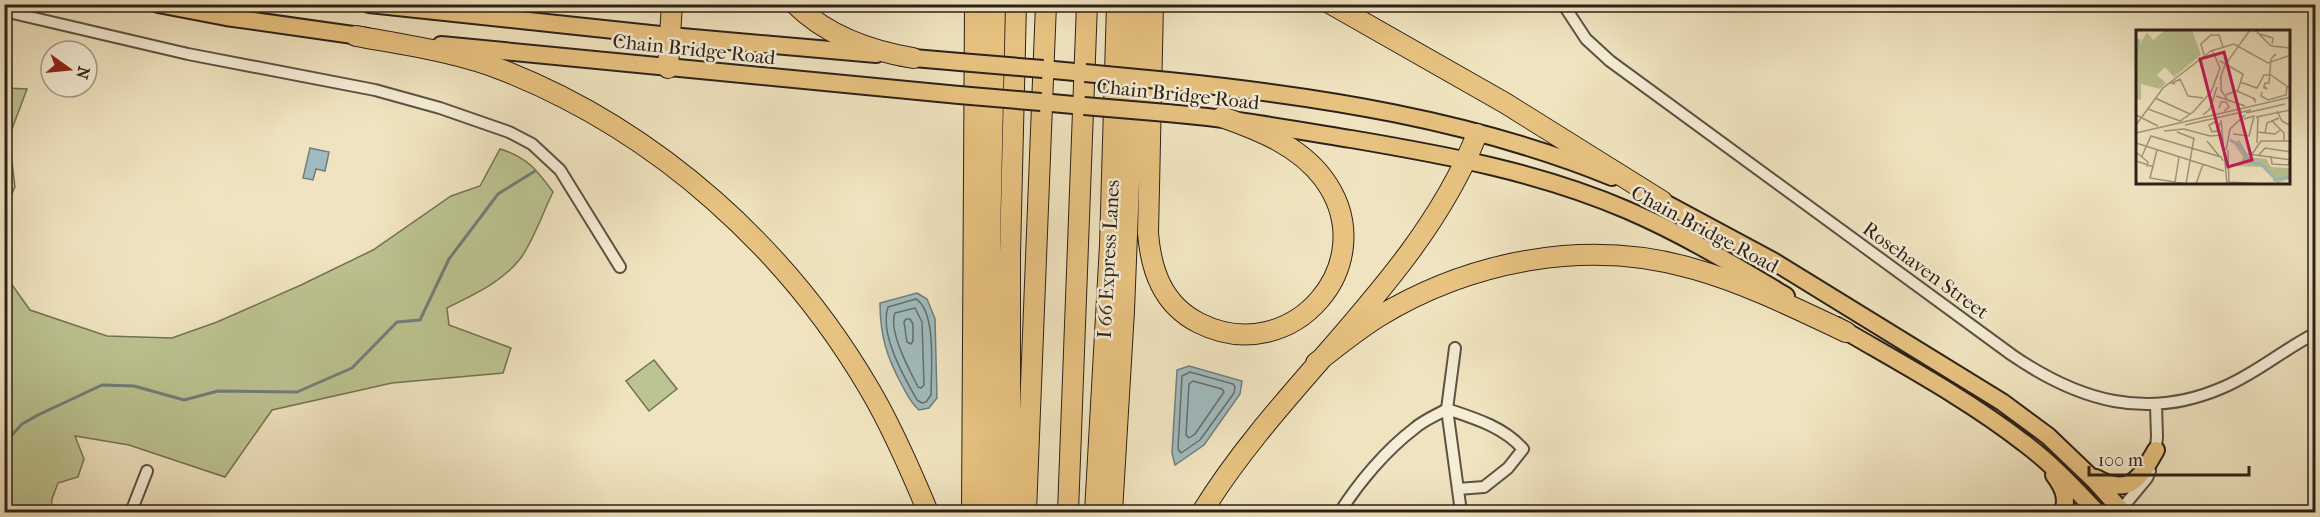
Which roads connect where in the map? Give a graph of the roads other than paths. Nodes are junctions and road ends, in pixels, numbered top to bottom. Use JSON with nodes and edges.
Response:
{"nodes":[{"id":1,"x":158,"y":4,"type":"edge"},
{"id":2,"x":369,"y":4,"type":"edge"},
{"id":3,"x":672,"y":4,"type":"edge"},
{"id":4,"x":795,"y":4,"type":"edge"},
{"id":5,"x":975,"y":4,"type":"edge"},
{"id":6,"x":995,"y":4,"type":"edge"},
{"id":7,"x":1016,"y":4,"type":"edge"},
{"id":8,"x":1046,"y":4,"type":"edge"},
{"id":9,"x":1087,"y":4,"type":"edge"},
{"id":10,"x":1117,"y":4,"type":"edge"},
{"id":11,"x":1136,"y":4,"type":"edge"},
{"id":12,"x":1153,"y":4,"type":"edge"},
{"id":13,"x":1331,"y":4,"type":"edge"},
{"id":14,"x":1563,"y":4,"type":"edge"},
{"id":15,"x":11,"y":9,"type":"edge"},
{"id":16,"x":356,"y":36,"type":"junction"},
{"id":17,"x":670,"y":36,"type":"junction"},
{"id":18,"x":913,"y":58,"type":"junction"},
{"id":19,"x":668,"y":68,"type":"junction"},
{"id":20,"x":1043,"y":69,"type":"junction"},
{"id":21,"x":1085,"y":73,"type":"junction"},
{"id":22,"x":1084,"y":106,"type":"junction"},
{"id":23,"x":1040,"y":111,"type":"junction"},
{"id":24,"x":1222,"y":117,"type":"junction"},
{"id":25,"x":1478,"y":134,"type":"junction"},
{"id":26,"x":1467,"y":160,"type":"junction"},
{"id":27,"x":1662,"y":201,"type":"junction"},
{"id":28,"x":620,"y":267,"type":"dead end"},
{"id":29,"x":1846,"y":332,"type":"junction"},
{"id":30,"x":2316,"y":333,"type":"edge"},
{"id":31,"x":1455,"y":348,"type":"dead end"},
{"id":32,"x":1316,"y":363,"type":"junction"},
{"id":33,"x":2156,"y":405,"type":"junction"},
{"id":34,"x":1447,"y":409,"type":"junction"},
{"id":35,"x":2156,"y":450,"type":"junction"},
{"id":36,"x":2039,"y":455,"type":"junction"},
{"id":37,"x":147,"y":471,"type":"dead end"},
{"id":38,"x":2087,"y":473,"type":"junction"},
{"id":39,"x":1458,"y":489,"type":"junction"},
{"id":40,"x":2121,"y":512,"type":"edge"},
{"id":41,"x":131,"y":513,"type":"edge"},
{"id":42,"x":928,"y":513,"type":"edge"},
{"id":43,"x":972,"y":513,"type":"edge"},
{"id":44,"x":992,"y":513,"type":"edge"},
{"id":45,"x":1010,"y":513,"type":"edge"},
{"id":46,"x":1026,"y":513,"type":"edge"},
{"id":47,"x":1068,"y":513,"type":"edge"},
{"id":48,"x":1095,"y":513,"type":"edge"},
{"id":49,"x":1112,"y":513,"type":"edge"},
{"id":50,"x":1202,"y":513,"type":"edge"},
{"id":51,"x":1340,"y":513,"type":"edge"},
{"id":52,"x":1461,"y":513,"type":"edge"},
{"id":53,"x":2063,"y":513,"type":"edge"},
{"id":54,"x":2097,"y":513,"type":"edge"}],
"edges":[{"from":1,"to":16,"type":"main road","name":"Chain Bridge Road"},
{"from":2,"to":17,"type":"main road","name":"Chain Bridge Road"},
{"from":3,"to":17,"type":"highway"},
{"from":4,"to":18,"type":"highway"},
{"from":5,"to":43,"type":"highway"},
{"from":6,"to":44,"type":"highway"},
{"from":7,"to":45,"type":"highway"},
{"from":8,"to":20,"type":"highway"},
{"from":9,"to":21,"type":"highway"},
{"from":10,"to":48,"type":"highway","name":"I 66 Express Lanes"},
{"from":11,"to":49,"type":"highway"},
{"from":12,"to":24,"type":"highway"},
{"from":13,"to":27,"type":"highway"},
{"from":14,"to":33,"type":"street","name":"Rosehaven Street"},
{"from":15,"to":28,"type":"street"},
{"from":16,"to":19,"type":"main road","name":"Chain Bridge Road"},
{"from":16,"to":42,"type":"highway"},
{"from":17,"to":18,"type":"main road","name":"Chain Bridge Road"},
{"from":17,"to":19,"type":"highway"},
{"from":18,"to":20,"type":"main road","name":"Chain Bridge Road","bridge":true},
{"from":19,"to":23,"type":"main road","name":"Chain Bridge Road","bridge":true},
{"from":20,"to":21,"type":"main road","name":"Chain Bridge Road"},
{"from":20,"to":23,"type":"highway"},
{"from":21,"to":22,"type":"highway"},
{"from":21,"to":25,"type":"main road","name":"Chain Bridge Road","bridge":true},
{"from":22,"to":23,"type":"main road","name":"Chain Bridge Road"},
{"from":22,"to":24,"type":"main road","name":"Chain Bridge Road","bridge":true},
{"from":22,"to":47,"type":"highway"},
{"from":23,"to":46,"type":"highway"},
{"from":24,"to":26,"type":"main road","name":"Chain Bridge Road"},
{"from":25,"to":26,"type":"highway"},
{"from":25,"to":27,"type":"main road","name":"Chain Bridge Road"},
{"from":26,"to":29,"type":"main road","name":"Chain Bridge Road"},
{"from":26,"to":32,"type":"highway"},
{"from":27,"to":38,"type":"main road","name":"Chain Bridge Road"},
{"from":29,"to":32,"type":"highway"},
{"from":29,"to":36,"type":"main road","name":"Chain Bridge Road"},
{"from":30,"to":33,"type":"street","name":"Rosehaven Street"},
{"from":31,"to":34,"type":"street"},
{"from":32,"to":50,"type":"highway"},
{"from":33,"to":35,"type":"street"},
{"from":34,"to":39,"type":"street"},
{"from":34,"to":39,"type":"street"},
{"from":34,"to":51,"type":"street"},
{"from":35,"to":38,"type":"main road"},
{"from":35,"to":40,"type":"street"},
{"from":36,"to":53,"type":"main road"},
{"from":36,"to":54,"type":"main road","name":"Chain Bridge Road"},
{"from":37,"to":41,"type":"street"},
{"from":38,"to":40,"type":"main road","name":"Chain Bridge Road"},
{"from":39,"to":52,"type":"street"}]}
